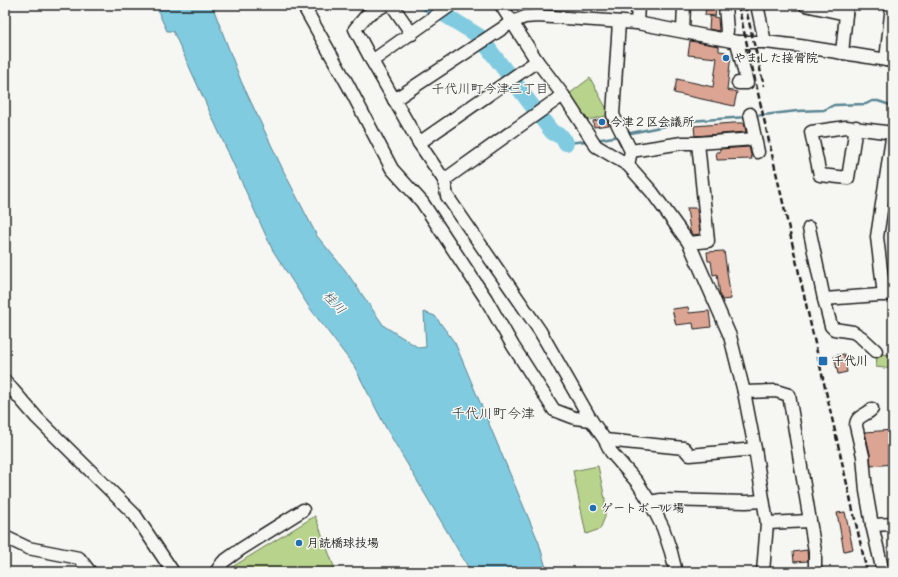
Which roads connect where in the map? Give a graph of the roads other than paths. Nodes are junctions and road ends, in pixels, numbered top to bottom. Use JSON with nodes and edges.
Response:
{"nodes":[{"id":1,"x":303,"y":5,"type":"edge"},
{"id":2,"x":384,"y":5,"type":"edge"},
{"id":3,"x":392,"y":5,"type":"edge"},
{"id":4,"x":449,"y":5,"type":"edge"},
{"id":5,"x":501,"y":5,"type":"edge"},
{"id":6,"x":638,"y":5,"type":"edge"},
{"id":7,"x":684,"y":5,"type":"edge"},
{"id":8,"x":726,"y":5,"type":"edge"},
{"id":9,"x":757,"y":5,"type":"edge"},
{"id":10,"x":805,"y":5,"type":"edge"},
{"id":11,"x":892,"y":5,"type":"edge"},
{"id":12,"x":363,"y":10,"type":"edge"},
{"id":13,"x":847,"y":10,"type":"edge"},
{"id":14,"x":512,"y":22,"type":"junction"},
{"id":15,"x":619,"y":22,"type":"junction"},
{"id":16,"x":637,"y":23,"type":"junction"},
{"id":17,"x":683,"y":31,"type":"junction"},
{"id":18,"x":412,"y":34,"type":"junction"},
{"id":19,"x":731,"y":41,"type":"junction"},
{"id":20,"x":765,"y":42,"type":"junction"},
{"id":21,"x":842,"y":53,"type":"junction"},
{"id":22,"x":890,"y":60,"type":"edge"},
{"id":23,"x":372,"y":61,"type":"junction"},
{"id":24,"x":537,"y":61,"type":"junction"},
{"id":25,"x":738,"y":83,"type":"dead end"},
{"id":26,"x":563,"y":95,"type":"junction"},
{"id":27,"x":394,"y":100,"type":"junction"},
{"id":28,"x":750,"y":116,"type":"dead end"},
{"id":29,"x":856,"y":127,"type":"junction"},
{"id":30,"x":893,"y":133,"type":"edge"},
{"id":31,"x":755,"y":139,"type":"junction"},
{"id":32,"x":420,"y":143,"type":"junction"},
{"id":33,"x":698,"y":143,"type":"junction"},
{"id":34,"x":631,"y":151,"type":"junction"},
{"id":35,"x":758,"y":152,"type":"dead end"},
{"id":36,"x":628,"y":165,"type":"junction"},
{"id":37,"x":444,"y":180,"type":"junction"},
{"id":38,"x":809,"y":228,"type":"dead end"},
{"id":39,"x":689,"y":243,"type":"junction"},
{"id":40,"x":889,"y":294,"type":"edge"},
{"id":41,"x":824,"y":299,"type":"junction"},
{"id":42,"x":876,"y":351,"type":"dead end"},
{"id":43,"x":5,"y":380,"type":"edge"},
{"id":44,"x":744,"y":392,"type":"junction"},
{"id":45,"x":872,"y":409,"type":"dead end"},
{"id":46,"x":591,"y":420,"type":"junction"},
{"id":47,"x":605,"y":440,"type":"junction"},
{"id":48,"x":755,"y":449,"type":"junction"},
{"id":49,"x":763,"y":501,"type":"junction"},
{"id":50,"x":650,"y":502,"type":"junction"},
{"id":51,"x":303,"y":510,"type":"dead end"},
{"id":52,"x":810,"y":521,"type":"junction"},
{"id":53,"x":767,"y":523,"type":"junction"},
{"id":54,"x":893,"y":524,"type":"edge"},
{"id":55,"x":872,"y":525,"type":"junction"},
{"id":56,"x":5,"y":537,"type":"edge"},
{"id":57,"x":90,"y":572,"type":"edge"},
{"id":58,"x":173,"y":572,"type":"edge"},
{"id":59,"x":216,"y":572,"type":"edge"},
{"id":60,"x":676,"y":572,"type":"edge"},
{"id":61,"x":763,"y":572,"type":"edge"},
{"id":62,"x":815,"y":572,"type":"edge"},
{"id":63,"x":883,"y":572,"type":"edge"}],
"edges":[{"from":1,"to":46,"type":"street"},
{"from":2,"to":12,"type":"street"},
{"from":3,"to":18,"type":"street"},
{"from":4,"to":18,"type":"street"},
{"from":5,"to":14,"type":"street"},
{"from":6,"to":16,"type":"street"},
{"from":7,"to":17,"type":"street"},
{"from":8,"to":19,"type":"street"},
{"from":9,"to":20,"type":"street"},
{"from":10,"to":13,"type":"street"},
{"from":11,"to":22,"type":"street"},
{"from":12,"to":23,"type":"street"},
{"from":13,"to":21,"type":"street"},
{"from":14,"to":15,"type":"street"},
{"from":14,"to":24,"type":"street"},
{"from":14,"to":27,"type":"street"},
{"from":15,"to":16,"type":"street"},
{"from":15,"to":34,"type":"street"},
{"from":16,"to":17,"type":"street"},
{"from":17,"to":19,"type":"street"},
{"from":18,"to":23,"type":"street"},
{"from":19,"to":20,"type":"street"},
{"from":19,"to":25,"type":"street"},
{"from":20,"to":21,"type":"street"},
{"from":21,"to":22,"type":"street"},
{"from":23,"to":27,"type":"street"},
{"from":24,"to":26,"type":"street"},
{"from":24,"to":32,"type":"street"},
{"from":26,"to":36,"type":"street"},
{"from":26,"to":37,"type":"street"},
{"from":27,"to":32,"type":"street"},
{"from":28,"to":31,"type":"street"},
{"from":29,"to":29,"type":"street"},
{"from":29,"to":30,"type":"street"},
{"from":30,"to":40,"type":"street"},
{"from":31,"to":33,"type":"street"},
{"from":31,"to":35,"type":"street"},
{"from":32,"to":37,"type":"street"},
{"from":33,"to":34,"type":"street"},
{"from":33,"to":39,"type":"street"},
{"from":34,"to":36,"type":"street"},
{"from":36,"to":39,"type":"street"},
{"from":37,"to":46,"type":"street"},
{"from":38,"to":41,"type":"street"},
{"from":39,"to":44,"type":"street"},
{"from":40,"to":41,"type":"street"},
{"from":41,"to":42,"type":"street"},
{"from":43,"to":58,"type":"street"},
{"from":44,"to":48,"type":"street"},
{"from":44,"to":52,"type":"street"},
{"from":45,"to":55,"type":"street"},
{"from":46,"to":47,"type":"street"},
{"from":47,"to":48,"type":"street"},
{"from":47,"to":50,"type":"street"},
{"from":48,"to":49,"type":"street"},
{"from":49,"to":50,"type":"street"},
{"from":49,"to":53,"type":"street"},
{"from":50,"to":60,"type":"street"},
{"from":51,"to":59,"type":"street"},
{"from":52,"to":53,"type":"street"},
{"from":52,"to":62,"type":"street"},
{"from":53,"to":61,"type":"street"},
{"from":54,"to":55,"type":"street"},
{"from":55,"to":63,"type":"street"},
{"from":56,"to":57,"type":"street"}]}
